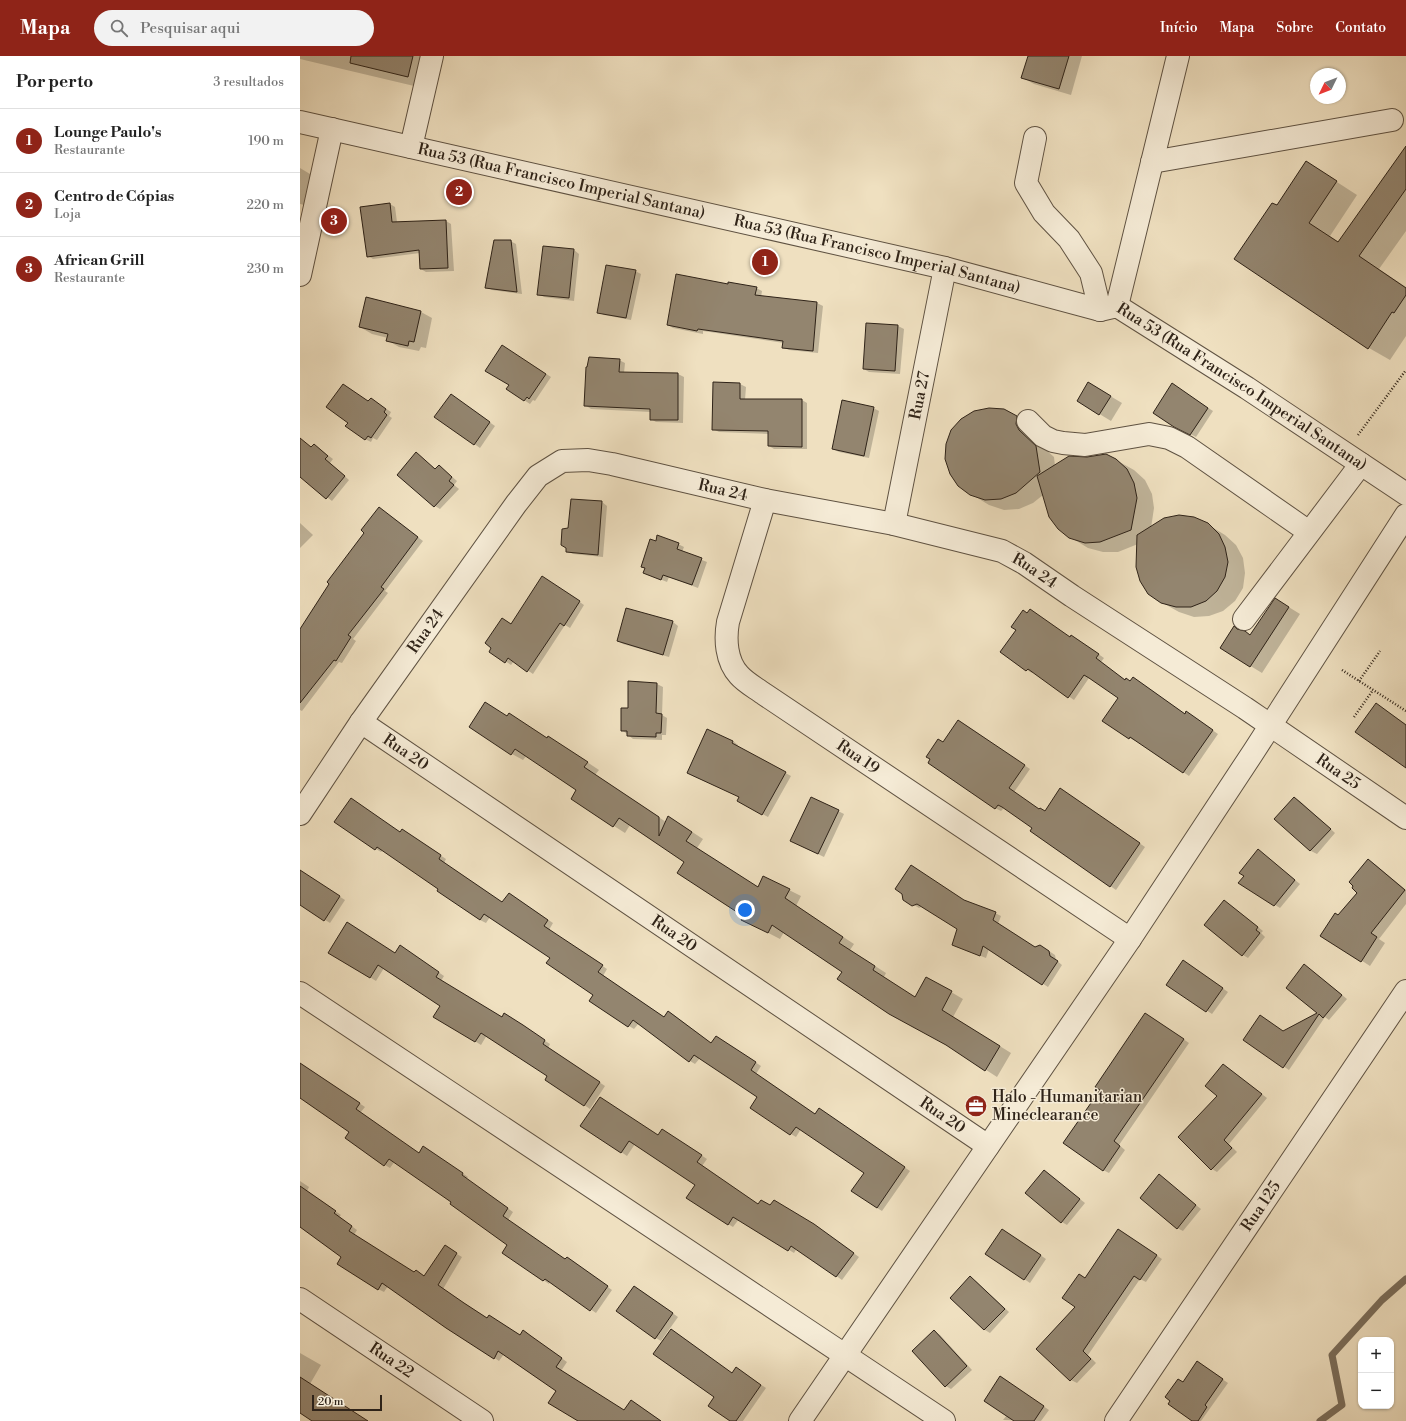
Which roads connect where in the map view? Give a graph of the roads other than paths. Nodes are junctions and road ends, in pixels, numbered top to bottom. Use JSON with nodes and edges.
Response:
{"nodes":[{"id":1,"x":432,"y":56,"type":"edge"},
{"id":2,"x":1178,"y":56,"type":"edge"},
{"id":3,"x":1392,"y":120,"type":"dead end"},
{"id":4,"x":300,"y":122,"type":"edge"},
{"id":5,"x":332,"y":129,"type":"junction"},
{"id":6,"x":1035,"y":138,"type":"dead end"},
{"id":7,"x":411,"y":147,"type":"junction"},
{"id":8,"x":1152,"y":162,"type":"junction"},
{"id":9,"x":945,"y":268,"type":"junction"},
{"id":10,"x":300,"y":275,"type":"edge"},
{"id":11,"x":1109,"y":308,"type":"junction"},
{"id":12,"x":1028,"y":421,"type":"dead end"},
{"id":13,"x":1353,"y":458,"type":"junction"},
{"id":14,"x":1406,"y":494,"type":"edge"},
{"id":15,"x":765,"y":500,"type":"junction"},
{"id":16,"x":1406,"y":515,"type":"edge"},
{"id":17,"x":894,"y":524,"type":"junction"},
{"id":18,"x":1310,"y":532,"type":"junction"},
{"id":19,"x":1244,"y":619,"type":"dead end"},
{"id":20,"x":361,"y":722,"type":"junction"},
{"id":21,"x":1270,"y":726,"type":"junction"},
{"id":22,"x":300,"y":814,"type":"edge"},
{"id":23,"x":1406,"y":818,"type":"edge"},
{"id":24,"x":1130,"y":939,"type":"junction"},
{"id":25,"x":1406,"y":991,"type":"edge"},
{"id":26,"x":300,"y":993,"type":"edge"},
{"id":27,"x":988,"y":1146,"type":"junction"},
{"id":28,"x":300,"y":1299,"type":"edge"},
{"id":29,"x":846,"y":1355,"type":"junction"},
{"id":30,"x":482,"y":1421,"type":"edge"},
{"id":31,"x":800,"y":1421,"type":"edge"},
{"id":32,"x":944,"y":1421,"type":"edge"},
{"id":33,"x":1116,"y":1421,"type":"edge"}],
"edges":[{"from":1,"to":7,"type":"street"},
{"from":2,"to":8,"type":"street"},
{"from":3,"to":8,"type":"street"},
{"from":4,"to":5,"type":"street","name":"Rua 53 (Rua Francisco Imperial Santana)"},
{"from":5,"to":7,"type":"street","name":"Rua 53 (Rua Francisco Imperial Santana)"},
{"from":5,"to":10,"type":"street"},
{"from":6,"to":11,"type":"street"},
{"from":7,"to":9,"type":"street","name":"Rua 53 (Rua Francisco Imperial Santana)"},
{"from":8,"to":11,"type":"street"},
{"from":9,"to":11,"type":"street","name":"Rua 53 (Rua Francisco Imperial Santana)"},
{"from":9,"to":17,"type":"street","name":"Rua 27"},
{"from":11,"to":13,"type":"street","name":"Rua 53 (Rua Francisco Imperial Santana)"},
{"from":12,"to":18,"type":"street"},
{"from":13,"to":14,"type":"street","name":"Rua 53 (Rua Francisco Imperial Santana)"},
{"from":13,"to":18,"type":"street"},
{"from":15,"to":17,"type":"street","name":"Rua 24"},
{"from":15,"to":20,"type":"street","name":"Rua 24"},
{"from":15,"to":24,"type":"street","name":"Rua 19"},
{"from":16,"to":21,"type":"street"},
{"from":17,"to":21,"type":"street","name":"Rua 24"},
{"from":18,"to":19,"type":"street"},
{"from":20,"to":22,"type":"street","name":"Rua 24"},
{"from":20,"to":27,"type":"street","name":"Rua 20"},
{"from":21,"to":23,"type":"street","name":"Rua 25"},
{"from":21,"to":24,"type":"street"},
{"from":24,"to":27,"type":"street"},
{"from":25,"to":33,"type":"street","name":"Rua 125"},
{"from":26,"to":29,"type":"street"},
{"from":27,"to":29,"type":"street"},
{"from":28,"to":30,"type":"street","name":"Rua 22"},
{"from":29,"to":31,"type":"street"},
{"from":29,"to":32,"type":"street"}]}
